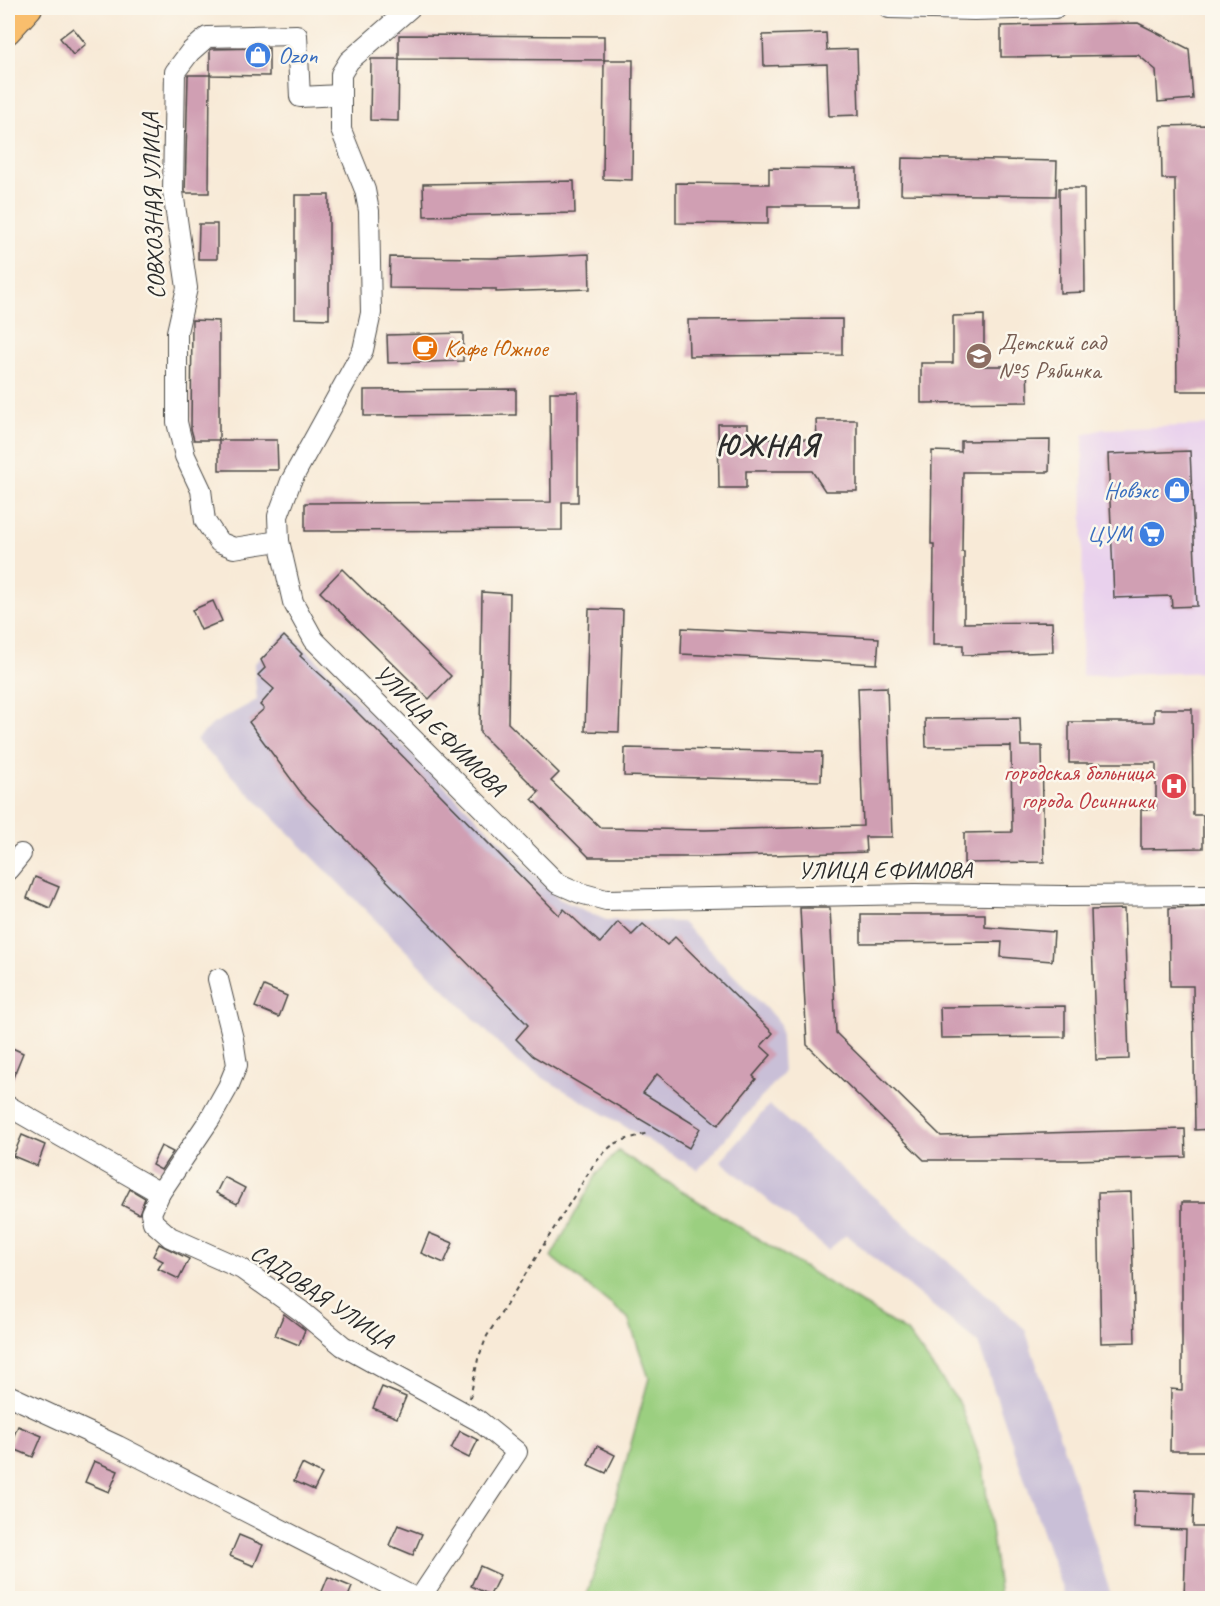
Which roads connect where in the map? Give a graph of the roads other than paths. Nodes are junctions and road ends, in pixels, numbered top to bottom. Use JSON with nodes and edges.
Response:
{"nodes":[{"id":1,"x":30,"y":8,"type":"edge"},
{"id":2,"x":410,"y":8,"type":"edge"},
{"id":3,"x":889,"y":8,"type":"edge"},
{"id":4,"x":1055,"y":8,"type":"edge"},
{"id":5,"x":8,"y":30,"type":"edge"},
{"id":6,"x":340,"y":95,"type":"junction"},
{"id":7,"x":279,"y":541,"type":"junction"},
{"id":8,"x":21,"y":854,"type":"dead end"},
{"id":9,"x":8,"y":870,"type":"edge"},
{"id":10,"x":1212,"y":895,"type":"edge"},
{"id":11,"x":218,"y":979,"type":"dead end"},
{"id":12,"x":8,"y":1106,"type":"edge"},
{"id":13,"x":160,"y":1193,"type":"junction"},
{"id":14,"x":8,"y":1395,"type":"edge"},
{"id":15,"x":415,"y":1599,"type":"edge"},
{"id":16,"x":420,"y":1599,"type":"edge"}],
"edges":[{"from":1,"to":5,"type":"main road"},
{"from":2,"to":6,"type":"street","name":"УЛИЦА ЕФИМОВА"},
{"from":3,"to":4,"type":"street"},
{"from":6,"to":7,"type":"street","name":"УЛИЦА ЕФИМОВА"},
{"from":6,"to":7,"type":"street","name":"СОВХОЗНАЯ УЛИЦА"},
{"from":7,"to":10,"type":"street","name":"УЛИЦА ЕФИМОВА"},
{"from":8,"to":9,"type":"street"},
{"from":11,"to":13,"type":"street"},
{"from":12,"to":13,"type":"street"},
{"from":13,"to":16,"type":"street","name":"САДОВАЯ УЛИЦА"},
{"from":14,"to":15,"type":"street"}]}
